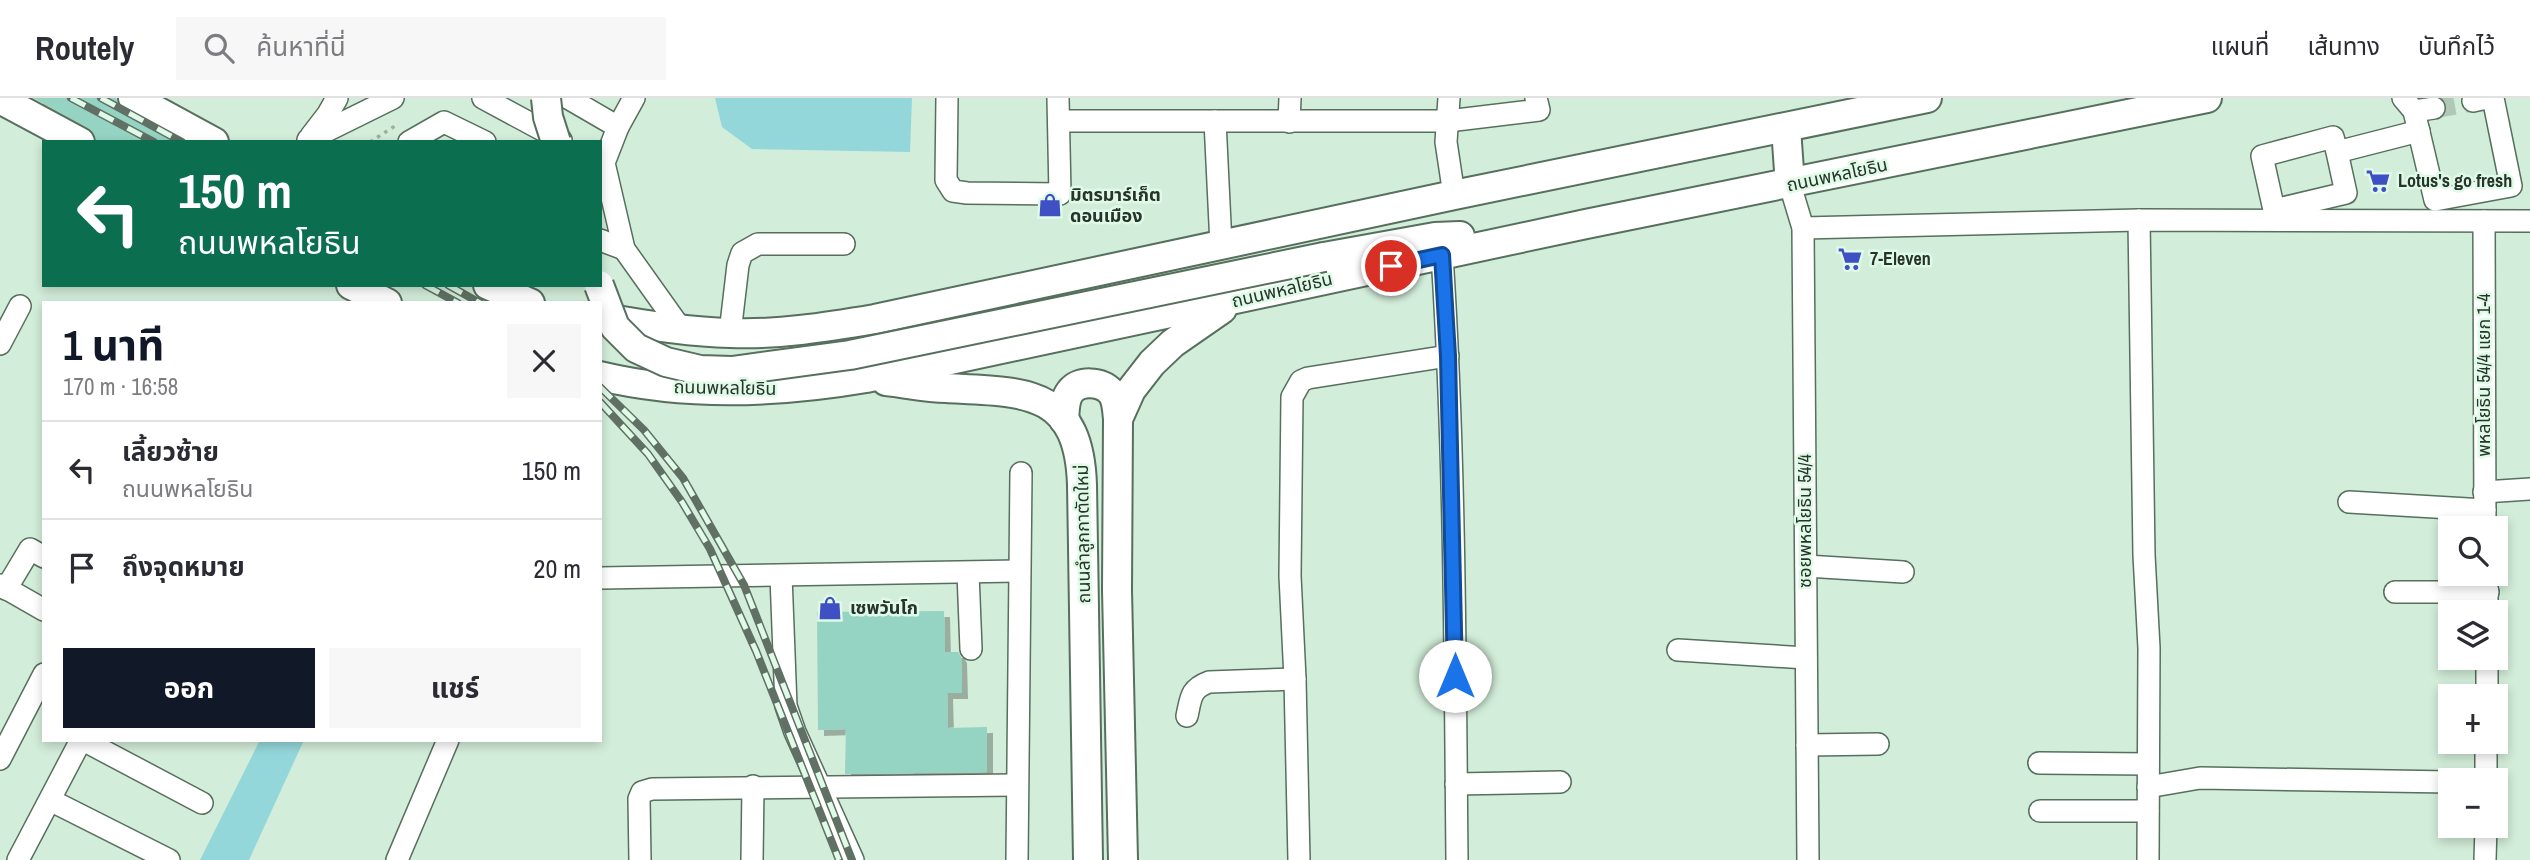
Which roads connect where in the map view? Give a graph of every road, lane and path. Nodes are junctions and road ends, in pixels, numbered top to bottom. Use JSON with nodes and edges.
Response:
{"nodes":[{"id":1,"x":133,"y":98,"type":"edge"},
{"id":2,"x":337,"y":98,"type":"edge"},
{"id":3,"x":393,"y":98,"type":"edge"},
{"id":4,"x":483,"y":98,"type":"edge"},
{"id":5,"x":546,"y":98,"type":"edge"},
{"id":6,"x":568,"y":98,"type":"edge"},
{"id":7,"x":634,"y":98,"type":"edge"},
{"id":8,"x":947,"y":98,"type":"edge"},
{"id":9,"x":1058,"y":98,"type":"edge"},
{"id":10,"x":1290,"y":98,"type":"edge"},
{"id":11,"x":1448,"y":98,"type":"edge"},
{"id":12,"x":1536,"y":98,"type":"edge"},
{"id":13,"x":1927,"y":98,"type":"edge"},
{"id":14,"x":2207,"y":98,"type":"edge"},
{"id":15,"x":0,"y":99,"type":"edge"},
{"id":16,"x":2484,"y":99,"type":"edge"},
{"id":17,"x":171,"y":108,"type":"edge"},
{"id":18,"x":2418,"y":112,"type":"edge"},
{"id":19,"x":1059,"y":121,"type":"junction"},
{"id":20,"x":1215,"y":121,"type":"junction"},
{"id":21,"x":1289,"y":121,"type":"junction"},
{"id":22,"x":1448,"y":121,"type":"junction"},
{"id":23,"x":618,"y":127,"type":"junction"},
{"id":24,"x":1786,"y":128,"type":"junction"},
{"id":25,"x":404,"y":132,"type":"edge"},
{"id":26,"x":76,"y":140,"type":"edge"},
{"id":27,"x":212,"y":140,"type":"edge"},
{"id":28,"x":308,"y":140,"type":"edge"},
{"id":29,"x":309,"y":140,"type":"edge"},
{"id":30,"x":377,"y":140,"type":"edge"},
{"id":31,"x":481,"y":140,"type":"edge"},
{"id":32,"x":555,"y":140,"type":"edge"},
{"id":33,"x":560,"y":140,"type":"edge"},
{"id":34,"x":2337,"y":152,"type":"dead end"},
{"id":35,"x":602,"y":162,"type":"edge"},
{"id":36,"x":1790,"y":184,"type":"junction"},
{"id":37,"x":2521,"y":186,"type":"edge"},
{"id":38,"x":1454,"y":195,"type":"junction"},
{"id":39,"x":2528,"y":218,"type":"edge"},
{"id":40,"x":2139,"y":220,"type":"junction"},
{"id":41,"x":2484,"y":220,"type":"junction"},
{"id":42,"x":1803,"y":228,"type":"junction"},
{"id":43,"x":1533,"y":236,"type":"junction"},
{"id":44,"x":602,"y":241,"type":"edge"},
{"id":45,"x":844,"y":244,"type":"dead end"},
{"id":46,"x":1221,"y":245,"type":"junction"},
{"id":47,"x":624,"y":249,"type":"junction"},
{"id":48,"x":1442,"y":255,"type":"junction"},
{"id":49,"x":355,"y":287,"type":"edge"},
{"id":50,"x":493,"y":287,"type":"edge"},
{"id":51,"x":600,"y":287,"type":"edge"},
{"id":52,"x":383,"y":301,"type":"edge"},
{"id":53,"x":525,"y":301,"type":"edge"},
{"id":54,"x":1233,"y":302,"type":"junction"},
{"id":55,"x":20,"y":306,"type":"dead end"},
{"id":56,"x":602,"y":317,"type":"edge"},
{"id":57,"x":681,"y":329,"type":"junction"},
{"id":58,"x":730,"y":333,"type":"junction"},
{"id":59,"x":0,"y":344,"type":"edge"},
{"id":60,"x":1448,"y":356,"type":"junction"},
{"id":61,"x":866,"y":378,"type":"junction"},
{"id":62,"x":602,"y":379,"type":"edge"},
{"id":63,"x":1118,"y":419,"type":"junction"},
{"id":64,"x":1064,"y":420,"type":"junction"},
{"id":65,"x":1021,"y":473,"type":"dead end"},
{"id":66,"x":2530,"y":489,"type":"edge"},
{"id":67,"x":2349,"y":502,"type":"dead end"},
{"id":68,"x":2485,"y":510,"type":"edge"},
{"id":69,"x":42,"y":556,"type":"edge"},
{"id":70,"x":1805,"y":566,"type":"junction"},
{"id":71,"x":1019,"y":571,"type":"junction"},
{"id":72,"x":1903,"y":572,"type":"dead end"},
{"id":73,"x":968,"y":573,"type":"junction"},
{"id":74,"x":782,"y":576,"type":"junction"},
{"id":75,"x":602,"y":578,"type":"edge"},
{"id":76,"x":3,"y":587,"type":"edge"},
{"id":77,"x":2395,"y":592,"type":"dead end"},
{"id":78,"x":2487,"y":593,"type":"edge"},
{"id":79,"x":42,"y":609,"type":"edge"},
{"id":80,"x":971,"y":649,"type":"dead end"},
{"id":81,"x":1678,"y":650,"type":"dead end"},
{"id":82,"x":1806,"y":658,"type":"junction"},
{"id":83,"x":42,"y":678,"type":"edge"},
{"id":84,"x":1295,"y":679,"type":"junction"},
{"id":85,"x":1187,"y":716,"type":"dead end"},
{"id":86,"x":81,"y":742,"type":"edge"},
{"id":87,"x":86,"y":742,"type":"edge"},
{"id":88,"x":447,"y":742,"type":"edge"},
{"id":89,"x":1878,"y":744,"type":"dead end"},
{"id":90,"x":1807,"y":745,"type":"junction"},
{"id":91,"x":0,"y":760,"type":"edge"},
{"id":92,"x":2039,"y":763,"type":"dead end"},
{"id":93,"x":2148,"y":764,"type":"junction"},
{"id":94,"x":1560,"y":782,"type":"dead end"},
{"id":95,"x":2438,"y":782,"type":"edge"},
{"id":96,"x":1016,"y":785,"type":"junction"},
{"id":97,"x":1456,"y":785,"type":"junction"},
{"id":98,"x":753,"y":786,"type":"junction"},
{"id":99,"x":821,"y":786,"type":"junction"},
{"id":100,"x":2148,"y":786,"type":"junction"},
{"id":101,"x":50,"y":800,"type":"junction"},
{"id":102,"x":202,"y":803,"type":"dead end"},
{"id":103,"x":2040,"y":811,"type":"dead end"},
{"id":104,"x":2148,"y":811,"type":"junction"},
{"id":105,"x":2486,"y":838,"type":"edge"},
{"id":106,"x":391,"y":859,"type":"edge"},
{"id":107,"x":18,"y":860,"type":"edge"},
{"id":108,"x":169,"y":860,"type":"edge"},
{"id":109,"x":640,"y":860,"type":"edge"},
{"id":110,"x":752,"y":860,"type":"edge"},
{"id":111,"x":853,"y":860,"type":"edge"},
{"id":112,"x":1017,"y":860,"type":"edge"},
{"id":113,"x":1088,"y":860,"type":"edge"},
{"id":114,"x":1123,"y":860,"type":"edge"},
{"id":115,"x":1299,"y":860,"type":"edge"},
{"id":116,"x":1457,"y":860,"type":"edge"},
{"id":117,"x":1808,"y":860,"type":"edge"},
{"id":118,"x":2148,"y":860,"type":"edge"},
{"id":119,"x":2485,"y":860,"type":"edge"}],
"edges":[{"from":1,"to":17,"type":"main road"},
{"from":2,"to":28,"type":"street"},
{"from":3,"to":29,"type":"street"},
{"from":4,"to":33,"type":"street"},
{"from":5,"to":32,"type":"main road","bridge":true},
{"from":6,"to":23,"type":"street"},
{"from":7,"to":23,"type":"street"},
{"from":8,"to":19,"type":"street"},
{"from":9,"to":19,"type":"street"},
{"from":10,"to":21,"type":"street"},
{"from":11,"to":22,"type":"street"},
{"from":12,"to":22,"type":"street"},
{"from":13,"to":24,"type":"main road"},
{"from":14,"to":36,"type":"main road","name":"ถนนพหลโยธิน"},
{"from":15,"to":26,"type":"main road"},
{"from":16,"to":37,"type":"street"},
{"from":17,"to":27,"type":"main road"},
{"from":18,"to":34,"type":"street"},
{"from":18,"to":37,"type":"street"},
{"from":19,"to":20,"type":"street"},
{"from":20,"to":21,"type":"street"},
{"from":20,"to":46,"type":"street"},
{"from":21,"to":22,"type":"street"},
{"from":22,"to":38,"type":"street"},
{"from":23,"to":35,"type":"street"},
{"from":24,"to":36,"type":"main road"},
{"from":24,"to":38,"type":"main road"},
{"from":25,"to":30,"type":"path"},
{"from":25,"to":31,"type":"street"},
{"from":35,"to":47,"type":"street"},
{"from":36,"to":42,"type":"street","name":"ซอยพหลโยธิน 54/4"},
{"from":36,"to":43,"type":"main road","name":"ถนนพหลโยธิน"},
{"from":38,"to":46,"type":"main road"},
{"from":39,"to":41,"type":"street"},
{"from":40,"to":41,"type":"street"},
{"from":40,"to":42,"type":"street"},
{"from":40,"to":93,"type":"street"},
{"from":41,"to":68,"type":"street","name":"พหลโยธิน 54/4 แยก 1-4"},
{"from":42,"to":70,"type":"street","name":"ซอยพหลโยธิน 54/4"},
{"from":43,"to":48,"type":"main road","name":"ถนนพหลโยธิน"},
{"from":43,"to":51,"type":"main road","bridge":true},
{"from":44,"to":47,"type":"street"},
{"from":45,"to":58,"type":"street"},
{"from":46,"to":58,"type":"main road"},
{"from":47,"to":57,"type":"street"},
{"from":48,"to":54,"type":"main road","name":"ถนนพหลโยธิน"},
{"from":48,"to":60,"type":"street"},
{"from":49,"to":52,"type":"main road"},
{"from":50,"to":53,"type":"main road"},
{"from":54,"to":61,"type":"main road","name":"ถนนพหลโยธิน"},
{"from":54,"to":63,"type":"main road","name":"ถนนลำลูกกาตัดใหม่"},
{"from":55,"to":59,"type":"street"},
{"from":56,"to":57,"type":"main road"},
{"from":57,"to":58,"type":"main road"},
{"from":60,"to":84,"type":"street"},
{"from":60,"to":97,"type":"street"},
{"from":61,"to":62,"type":"main road","name":"ถนนพหลโยธิน"},
{"from":61,"to":64,"type":"main road","name":"ถนนลำลูกกาตัดใหม่"},
{"from":63,"to":64,"type":"main road"},
{"from":63,"to":114,"type":"main road","name":"ถนนลำลูกกาตัดใหม่"},
{"from":64,"to":113,"type":"main road","name":"ถนนลำลูกกาตัดใหม่"},
{"from":65,"to":71,"type":"street"},
{"from":66,"to":68,"type":"street"},
{"from":67,"to":68,"type":"street"},
{"from":69,"to":76,"type":"street"},
{"from":70,"to":72,"type":"street"},
{"from":70,"to":82,"type":"street","name":"ซอยพหลโยธิน 54/4"},
{"from":71,"to":73,"type":"street"},
{"from":71,"to":96,"type":"street"},
{"from":73,"to":74,"type":"street"},
{"from":73,"to":80,"type":"street"},
{"from":74,"to":75,"type":"street"},
{"from":74,"to":99,"type":"street"},
{"from":76,"to":79,"type":"street"},
{"from":77,"to":78,"type":"street"},
{"from":81,"to":82,"type":"street"},
{"from":82,"to":90,"type":"street","name":"ซอยพหลโยธิน 54/4"},
{"from":83,"to":91,"type":"street"},
{"from":84,"to":85,"type":"street"},
{"from":84,"to":115,"type":"street"},
{"from":86,"to":101,"type":"street"},
{"from":87,"to":102,"type":"street"},
{"from":88,"to":106,"type":"street"},
{"from":89,"to":90,"type":"street"},
{"from":90,"to":117,"type":"street","name":"ซอยพหลโยธิน 54/4"},
{"from":92,"to":93,"type":"street"},
{"from":93,"to":100,"type":"street"},
{"from":94,"to":97,"type":"street"},
{"from":95,"to":100,"type":"street"},
{"from":96,"to":99,"type":"street"},
{"from":96,"to":112,"type":"street"},
{"from":97,"to":116,"type":"street"},
{"from":98,"to":99,"type":"street"},
{"from":98,"to":109,"type":"street"},
{"from":98,"to":110,"type":"street"},
{"from":99,"to":111,"type":"street"},
{"from":100,"to":104,"type":"street"},
{"from":101,"to":107,"type":"street"},
{"from":101,"to":108,"type":"street"},
{"from":103,"to":104,"type":"street"},
{"from":104,"to":118,"type":"street"},
{"from":105,"to":119,"type":"street"}]}
